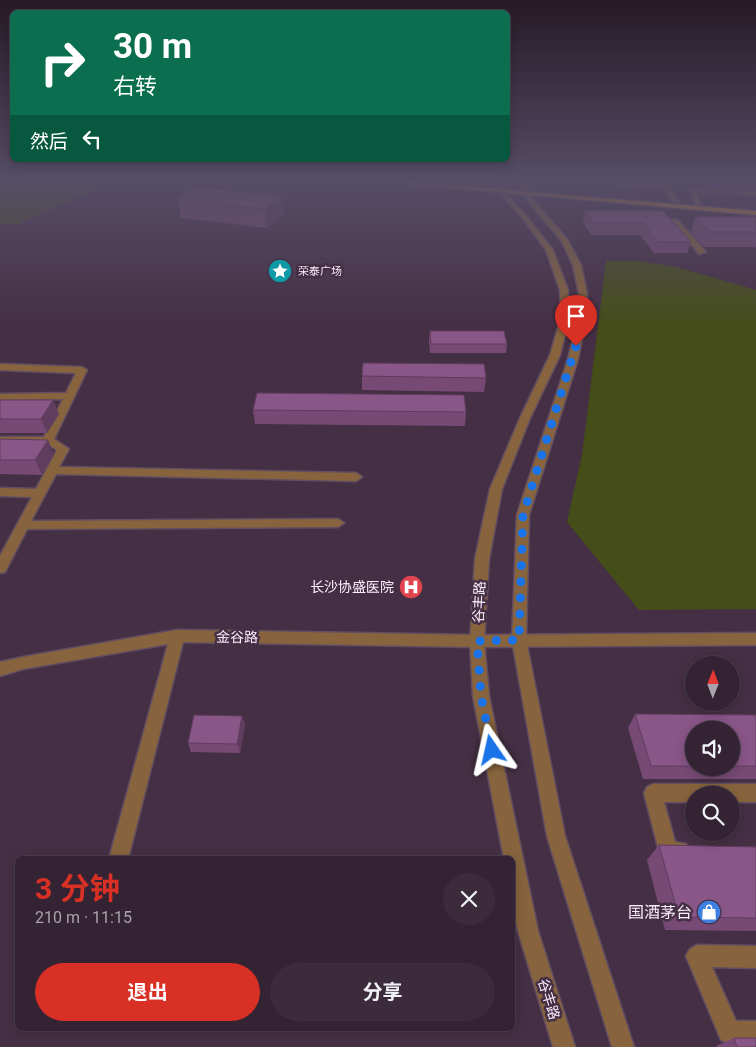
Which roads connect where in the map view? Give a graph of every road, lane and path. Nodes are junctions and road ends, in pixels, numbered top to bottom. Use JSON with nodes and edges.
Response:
{"nodes":[{"id":1,"x":534,"y":230,"type":"edge"},
{"id":2,"x":556,"y":230,"type":"edge"},
{"id":3,"x":683,"y":230,"type":"edge"},
{"id":4,"x":702,"y":252,"type":"dead end"},
{"id":5,"x":0,"y":367,"type":"edge"},
{"id":6,"x":70,"y":396,"type":"junction"},
{"id":7,"x":0,"y":397,"type":"edge"},
{"id":8,"x":0,"y":440,"type":"edge"},
{"id":9,"x":48,"y":440,"type":"junction"},
{"id":10,"x":52,"y":470,"type":"junction"},
{"id":11,"x":356,"y":477,"type":"dead end"},
{"id":12,"x":0,"y":492,"type":"edge"},
{"id":13,"x":41,"y":493,"type":"junction"},
{"id":14,"x":338,"y":523,"type":"dead end"},
{"id":15,"x":24,"y":525,"type":"junction"},
{"id":16,"x":0,"y":568,"type":"edge"},
{"id":17,"x":177,"y":636,"type":"junction"},
{"id":18,"x":756,"y":639,"type":"edge"},
{"id":19,"x":519,"y":640,"type":"junction"},
{"id":20,"x":477,"y":641,"type":"junction"},
{"id":21,"x":0,"y":670,"type":"edge"},
{"id":22,"x":756,"y":793,"type":"edge"},
{"id":23,"x":698,"y":852,"type":"edge"},
{"id":24,"x":119,"y":856,"type":"edge"},
{"id":25,"x":513,"y":856,"type":"edge"},
{"id":26,"x":515,"y":866,"type":"edge"},
{"id":27,"x":756,"y":957,"type":"edge"},
{"id":28,"x":756,"y":1032,"type":"edge"},
{"id":29,"x":564,"y":1047,"type":"edge"},
{"id":30,"x":623,"y":1047,"type":"edge"}],
"edges":[{"from":1,"to":20,"type":"street","name":"谷丰路"},
{"from":2,"to":19,"type":"street"},
{"from":3,"to":4,"type":"street"},
{"from":5,"to":6,"type":"street"},
{"from":6,"to":7,"type":"street"},
{"from":6,"to":9,"type":"street"},
{"from":8,"to":9,"type":"street"},
{"from":9,"to":10,"type":"street"},
{"from":10,"to":11,"type":"street"},
{"from":10,"to":13,"type":"street"},
{"from":12,"to":13,"type":"street"},
{"from":13,"to":15,"type":"street"},
{"from":14,"to":15,"type":"street"},
{"from":15,"to":16,"type":"street"},
{"from":17,"to":20,"type":"street","name":"金谷路"},
{"from":17,"to":21,"type":"street","name":"金谷路"},
{"from":17,"to":24,"type":"street"},
{"from":18,"to":19,"type":"street","name":"金谷路"},
{"from":19,"to":20,"type":"street","name":"金谷路"},
{"from":19,"to":30,"type":"street"},
{"from":20,"to":25,"type":"street","name":"谷丰路"},
{"from":22,"to":23,"type":"street"},
{"from":26,"to":29,"type":"street","name":"谷丰路"},
{"from":27,"to":28,"type":"street"}]}
